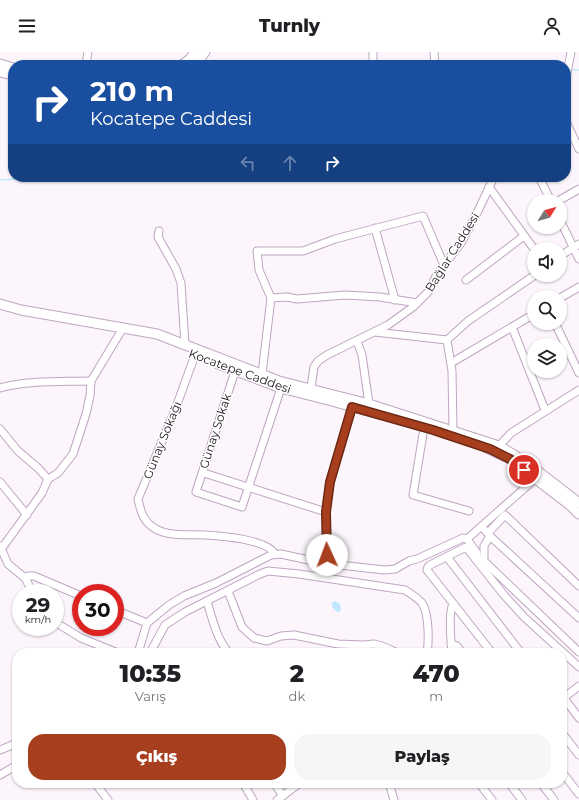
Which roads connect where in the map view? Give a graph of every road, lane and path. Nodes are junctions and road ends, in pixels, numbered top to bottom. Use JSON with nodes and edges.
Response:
{"nodes":[{"id":1,"x":195,"y":52,"type":"edge"},
{"id":2,"x":205,"y":52,"type":"edge"},
{"id":3,"x":189,"y":60,"type":"edge"},
{"id":4,"x":199,"y":60,"type":"edge"},
{"id":5,"x":571,"y":132,"type":"edge"},
{"id":6,"x":579,"y":149,"type":"edge"},
{"id":7,"x":492,"y":182,"type":"edge"},
{"id":8,"x":542,"y":182,"type":"edge"},
{"id":9,"x":489,"y":187,"type":"junction"},
{"id":10,"x":579,"y":189,"type":"edge"},
{"id":11,"x":548,"y":194,"type":"edge"},
{"id":12,"x":567,"y":196,"type":"edge"},
{"id":13,"x":375,"y":228,"type":"junction"},
{"id":14,"x":159,"y":231,"type":"dead end"},
{"id":15,"x":567,"y":231,"type":"edge"},
{"id":16,"x":524,"y":236,"type":"junction"},
{"id":17,"x":529,"y":242,"type":"edge"},
{"id":18,"x":576,"y":245,"type":"edge"},
{"id":19,"x":567,"y":251,"type":"edge"},
{"id":20,"x":579,"y":259,"type":"edge"},
{"id":21,"x":444,"y":265,"type":"junction"},
{"id":22,"x":466,"y":280,"type":"dead end"},
{"id":23,"x":527,"y":280,"type":"edge"},
{"id":24,"x":579,"y":287,"type":"edge"},
{"id":25,"x":567,"y":294,"type":"edge"},
{"id":26,"x":270,"y":298,"type":"junction"},
{"id":27,"x":395,"y":300,"type":"junction"},
{"id":28,"x":417,"y":303,"type":"junction"},
{"id":29,"x":0,"y":304,"type":"edge"},
{"id":30,"x":527,"y":318,"type":"edge"},
{"id":31,"x":512,"y":327,"type":"junction"},
{"id":32,"x":123,"y":328,"type":"junction"},
{"id":33,"x":558,"y":330,"type":"edge"},
{"id":34,"x":139,"y":331,"type":"junction"},
{"id":35,"x":375,"y":332,"type":"junction"},
{"id":36,"x":446,"y":340,"type":"junction"},
{"id":37,"x":358,"y":341,"type":"junction"},
{"id":38,"x":185,"y":345,"type":"junction"},
{"id":39,"x":195,"y":355,"type":"junction"},
{"id":40,"x":451,"y":363,"type":"junction"},
{"id":41,"x":235,"y":370,"type":"junction"},
{"id":42,"x":579,"y":373,"type":"edge"},
{"id":43,"x":262,"y":374,"type":"junction"},
{"id":44,"x":91,"y":380,"type":"junction"},
{"id":45,"x":0,"y":388,"type":"edge"},
{"id":46,"x":281,"y":388,"type":"junction"},
{"id":47,"x":579,"y":390,"type":"edge"},
{"id":48,"x":311,"y":392,"type":"junction"},
{"id":49,"x":369,"y":404,"type":"junction"},
{"id":50,"x":352,"y":407,"type":"junction"},
{"id":51,"x":545,"y":410,"type":"junction"},
{"id":52,"x":424,"y":428,"type":"junction"},
{"id":53,"x":0,"y":429,"type":"edge"},
{"id":54,"x":453,"y":430,"type":"junction"},
{"id":55,"x":499,"y":446,"type":"junction"},
{"id":56,"x":202,"y":471,"type":"junction"},
{"id":57,"x":537,"y":475,"type":"junction"},
{"id":58,"x":48,"y":479,"type":"junction"},
{"id":59,"x":0,"y":482,"type":"edge"},
{"id":60,"x":248,"y":488,"type":"junction"},
{"id":61,"x":579,"y":503,"type":"edge"},
{"id":62,"x":470,"y":511,"type":"dead end"},
{"id":63,"x":326,"y":512,"type":"junction"},
{"id":64,"x":579,"y":514,"type":"edge"},
{"id":65,"x":26,"y":515,"type":"junction"},
{"id":66,"x":487,"y":532,"type":"junction"},
{"id":67,"x":467,"y":539,"type":"junction"},
{"id":68,"x":1,"y":547,"type":"edge"},
{"id":69,"x":274,"y":554,"type":"junction"},
{"id":70,"x":447,"y":557,"type":"junction"},
{"id":71,"x":479,"y":560,"type":"junction"},
{"id":72,"x":322,"y":563,"type":"junction"},
{"id":73,"x":25,"y":578,"type":"junction"},
{"id":74,"x":28,"y":584,"type":"edge"},
{"id":75,"x":579,"y":586,"type":"edge"},
{"id":76,"x":228,"y":591,"type":"junction"},
{"id":77,"x":72,"y":592,"type":"edge"},
{"id":78,"x":207,"y":602,"type":"junction"},
{"id":79,"x":453,"y":604,"type":"junction"},
{"id":80,"x":124,"y":614,"type":"edge"},
{"id":81,"x":579,"y":618,"type":"edge"},
{"id":82,"x":147,"y":623,"type":"junction"},
{"id":83,"x":64,"y":628,"type":"edge"},
{"id":84,"x":452,"y":644,"type":"junction"},
{"id":85,"x":106,"y":648,"type":"edge"},
{"id":86,"x":140,"y":648,"type":"edge"},
{"id":87,"x":153,"y":648,"type":"edge"},
{"id":88,"x":225,"y":648,"type":"edge"},
{"id":89,"x":388,"y":648,"type":"edge"},
{"id":90,"x":427,"y":648,"type":"edge"},
{"id":91,"x":452,"y":648,"type":"edge"},
{"id":92,"x":458,"y":648,"type":"edge"},
{"id":93,"x":488,"y":648,"type":"edge"},
{"id":94,"x":517,"y":648,"type":"edge"},
{"id":95,"x":555,"y":648,"type":"edge"},
{"id":96,"x":577,"y":649,"type":"edge"},
{"id":97,"x":567,"y":655,"type":"edge"},
{"id":98,"x":567,"y":659,"type":"edge"},
{"id":99,"x":579,"y":667,"type":"edge"},
{"id":100,"x":579,"y":686,"type":"edge"},
{"id":101,"x":567,"y":696,"type":"edge"},
{"id":102,"x":567,"y":704,"type":"edge"},
{"id":103,"x":579,"y":718,"type":"edge"},
{"id":104,"x":567,"y":739,"type":"edge"},
{"id":105,"x":12,"y":745,"type":"edge"},
{"id":106,"x":0,"y":750,"type":"edge"},
{"id":107,"x":579,"y":755,"type":"edge"},
{"id":108,"x":12,"y":768,"type":"edge"},
{"id":109,"x":0,"y":775,"type":"edge"},
{"id":110,"x":567,"y":778,"type":"edge"},
{"id":111,"x":99,"y":788,"type":"edge"},
{"id":112,"x":246,"y":788,"type":"edge"},
{"id":113,"x":276,"y":788,"type":"edge"},
{"id":114,"x":293,"y":788,"type":"edge"},
{"id":115,"x":390,"y":788,"type":"edge"},
{"id":116,"x":483,"y":788,"type":"edge"},
{"id":117,"x":513,"y":788,"type":"edge"},
{"id":118,"x":545,"y":788,"type":"edge"},
{"id":119,"x":579,"y":794,"type":"edge"},
{"id":120,"x":280,"y":798,"type":"edge"},
{"id":121,"x":108,"y":800,"type":"edge"},
{"id":122,"x":252,"y":800,"type":"edge"},
{"id":123,"x":394,"y":800,"type":"edge"},
{"id":124,"x":492,"y":800,"type":"edge"},
{"id":125,"x":522,"y":800,"type":"edge"},
{"id":126,"x":554,"y":800,"type":"edge"}],
"edges":[{"from":1,"to":3,"type":"main road"},
{"from":2,"to":4,"type":"main road"},
{"from":5,"to":6,"type":"street"},
{"from":7,"to":9,"type":"street","name":"Bağlar Caddesi"},
{"from":8,"to":11,"type":"street"},
{"from":9,"to":16,"type":"street"},
{"from":9,"to":21,"type":"street","name":"Bağlar Caddesi"},
{"from":10,"to":12,"type":"street"},
{"from":13,"to":21,"type":"street"},
{"from":13,"to":26,"type":"street"},
{"from":13,"to":27,"type":"street"},
{"from":14,"to":38,"type":"street"},
{"from":15,"to":18,"type":"street"},
{"from":16,"to":17,"type":"street"},
{"from":16,"to":22,"type":"street"},
{"from":18,"to":19,"type":"street"},
{"from":18,"to":20,"type":"street"},
{"from":21,"to":28,"type":"street","name":"Bağlar Caddesi"},
{"from":23,"to":36,"type":"street"},
{"from":24,"to":25,"type":"street"},
{"from":26,"to":27,"type":"street"},
{"from":26,"to":43,"type":"street"},
{"from":27,"to":28,"type":"street"},
{"from":28,"to":35,"type":"street","name":"Bağlar Caddesi"},
{"from":29,"to":32,"type":"main road","name":"Kocatepe Caddesi"},
{"from":30,"to":31,"type":"street"},
{"from":31,"to":40,"type":"street"},
{"from":31,"to":51,"type":"street"},
{"from":32,"to":34,"type":"main road","name":"Kocatepe Caddesi"},
{"from":32,"to":44,"type":"street"},
{"from":33,"to":42,"type":"street"},
{"from":34,"to":38,"type":"main road","name":"Kocatepe Caddesi"},
{"from":34,"to":39,"type":"main road","name":"Kocatepe Caddesi"},
{"from":35,"to":36,"type":"street"},
{"from":35,"to":37,"type":"street","name":"Bağlar Caddesi"},
{"from":36,"to":40,"type":"street"},
{"from":37,"to":48,"type":"street","name":"Bağlar Caddesi"},
{"from":37,"to":49,"type":"street"},
{"from":38,"to":43,"type":"main road","name":"Kocatepe Caddesi"},
{"from":39,"to":41,"type":"main road","name":"Kocatepe Caddesi"},
{"from":39,"to":69,"type":"street","name":"Günay Sokağı"},
{"from":40,"to":54,"type":"street"},
{"from":41,"to":46,"type":"main road","name":"Kocatepe Caddesi"},
{"from":41,"to":56,"type":"street","name":"Günay Sokak"},
{"from":43,"to":48,"type":"main road","name":"Kocatepe Caddesi"},
{"from":44,"to":45,"type":"street"},
{"from":44,"to":58,"type":"street"},
{"from":46,"to":48,"type":"main road","name":"Kocatepe Caddesi"},
{"from":46,"to":60,"type":"street"},
{"from":47,"to":51,"type":"street"},
{"from":48,"to":49,"type":"main road","name":"Kocatepe Caddesi"},
{"from":48,"to":50,"type":"main road","name":"Kocatepe Caddesi"},
{"from":49,"to":54,"type":"main road","name":"Kocatepe Caddesi"},
{"from":50,"to":52,"type":"main road","name":"Kocatepe Caddesi"},
{"from":50,"to":63,"type":"street"},
{"from":51,"to":55,"type":"street"},
{"from":52,"to":57,"type":"main road","name":"Kocatepe Caddesi"},
{"from":52,"to":62,"type":"street"},
{"from":53,"to":58,"type":"street"},
{"from":54,"to":55,"type":"main road","name":"Kocatepe Caddesi"},
{"from":55,"to":57,"type":"main road","name":"Kocatepe Caddesi"},
{"from":56,"to":60,"type":"street"},
{"from":56,"to":60,"type":"street","name":"Günay Sokak"},
{"from":57,"to":61,"type":"main road","name":"Kocatepe Caddesi"},
{"from":57,"to":64,"type":"main road","name":"Kocatepe Caddesi"},
{"from":57,"to":66,"type":"street"},
{"from":58,"to":65,"type":"street"},
{"from":59,"to":65,"type":"street"},
{"from":60,"to":63,"type":"street"},
{"from":63,"to":72,"type":"street"},
{"from":65,"to":68,"type":"street"},
{"from":66,"to":67,"type":"street"},
{"from":66,"to":71,"type":"street"},
{"from":66,"to":75,"type":"street"},
{"from":66,"to":81,"type":"street"},
{"from":67,"to":71,"type":"street"},
{"from":67,"to":72,"type":"street"},
{"from":68,"to":73,"type":"street"},
{"from":69,"to":72,"type":"street"},
{"from":69,"to":82,"type":"street"},
{"from":70,"to":71,"type":"street"},
{"from":70,"to":79,"type":"street"},
{"from":70,"to":94,"type":"street"},
{"from":71,"to":95,"type":"street"},
{"from":71,"to":96,"type":"street"},
{"from":73,"to":74,"type":"street"},
{"from":73,"to":77,"type":"street"},
{"from":76,"to":78,"type":"street"},
{"from":76,"to":89,"type":"street"},
{"from":76,"to":90,"type":"street"},
{"from":78,"to":87,"type":"street"},
{"from":78,"to":88,"type":"street"},
{"from":79,"to":84,"type":"street"},
{"from":79,"to":93,"type":"street"},
{"from":80,"to":82,"type":"street"},
{"from":82,"to":86,"type":"street"},
{"from":83,"to":85,"type":"street"},
{"from":84,"to":91,"type":"street"},
{"from":84,"to":92,"type":"street"},
{"from":96,"to":97,"type":"street"},
{"from":98,"to":99,"type":"street"},
{"from":100,"to":101,"type":"street"},
{"from":102,"to":103,"type":"street"},
{"from":104,"to":107,"type":"street"},
{"from":105,"to":106,"type":"street"},
{"from":108,"to":109,"type":"street"},
{"from":110,"to":119,"type":"street"},
{"from":111,"to":121,"type":"street"},
{"from":112,"to":122,"type":"street"},
{"from":113,"to":120,"type":"street"},
{"from":114,"to":120,"type":"street"},
{"from":115,"to":123,"type":"street"},
{"from":116,"to":124,"type":"street"},
{"from":117,"to":125,"type":"street"},
{"from":118,"to":126,"type":"street"}]}
